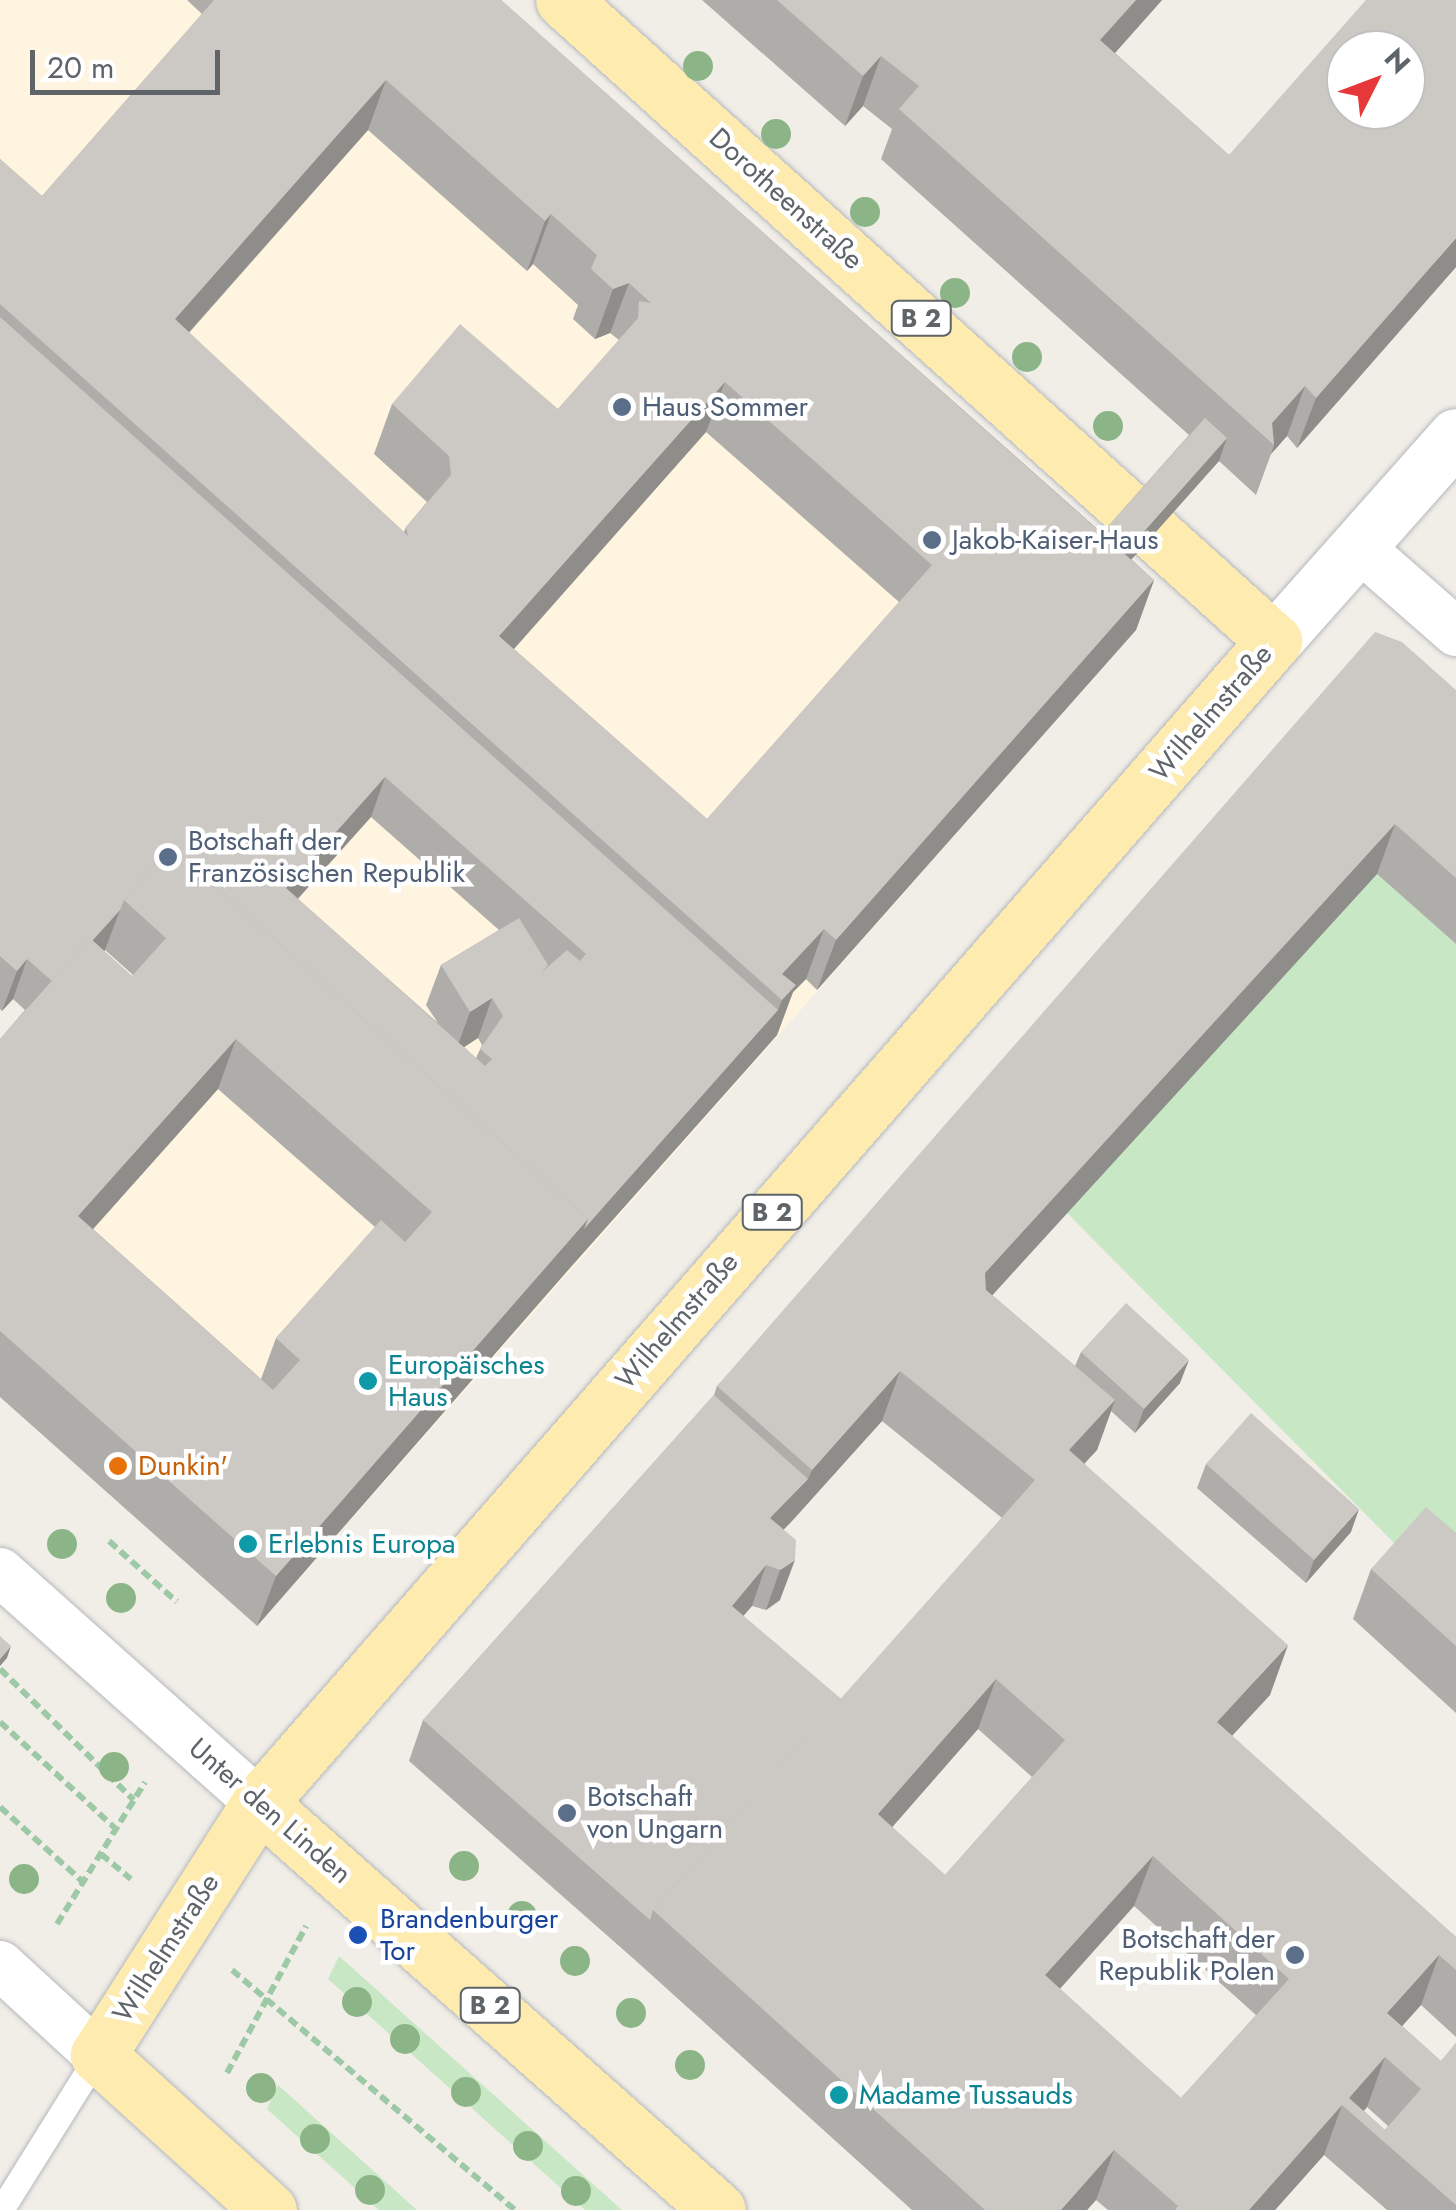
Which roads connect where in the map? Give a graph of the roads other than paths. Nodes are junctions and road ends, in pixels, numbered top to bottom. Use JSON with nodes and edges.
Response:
{"nodes":[{"id":1,"x":563,"y":0,"type":"edge"},
{"id":2,"x":1456,"y":436,"type":"edge"},
{"id":3,"x":1359,"y":548,"type":"junction"},
{"id":4,"x":1456,"y":632,"type":"edge"},
{"id":5,"x":1274,"y":641,"type":"junction"},
{"id":6,"x":0,"y":1572,"type":"edge"},
{"id":7,"x":260,"y":1803,"type":"junction"},
{"id":8,"x":0,"y":1965,"type":"edge"},
{"id":9,"x":98,"y":2054,"type":"junction"},
{"id":10,"x":1,"y":2210,"type":"edge"},
{"id":11,"x":269,"y":2210,"type":"edge"},
{"id":12,"x":718,"y":2210,"type":"edge"}],
"edges":[{"from":1,"to":5,"type":"main road","name":"Dorotheenstraße","number":"B 2"},
{"from":2,"to":3,"type":"street","name":"Wilhelmstraße"},
{"from":3,"to":4,"type":"street"},
{"from":3,"to":5,"type":"street","name":"Wilhelmstraße"},
{"from":5,"to":7,"type":"main road","name":"Wilhelmstraße","number":"B 2"},
{"from":6,"to":7,"type":"street","name":"Unter den Linden"},
{"from":7,"to":9,"type":"main road","name":"Wilhelmstraße","number":"B 2"},
{"from":7,"to":12,"type":"main road","name":"Unter den Linden","number":"B 2"},
{"from":8,"to":9,"type":"street"},
{"from":9,"to":10,"type":"lane","name":"Wilhelmstraße"},
{"from":9,"to":11,"type":"main road"}]}
